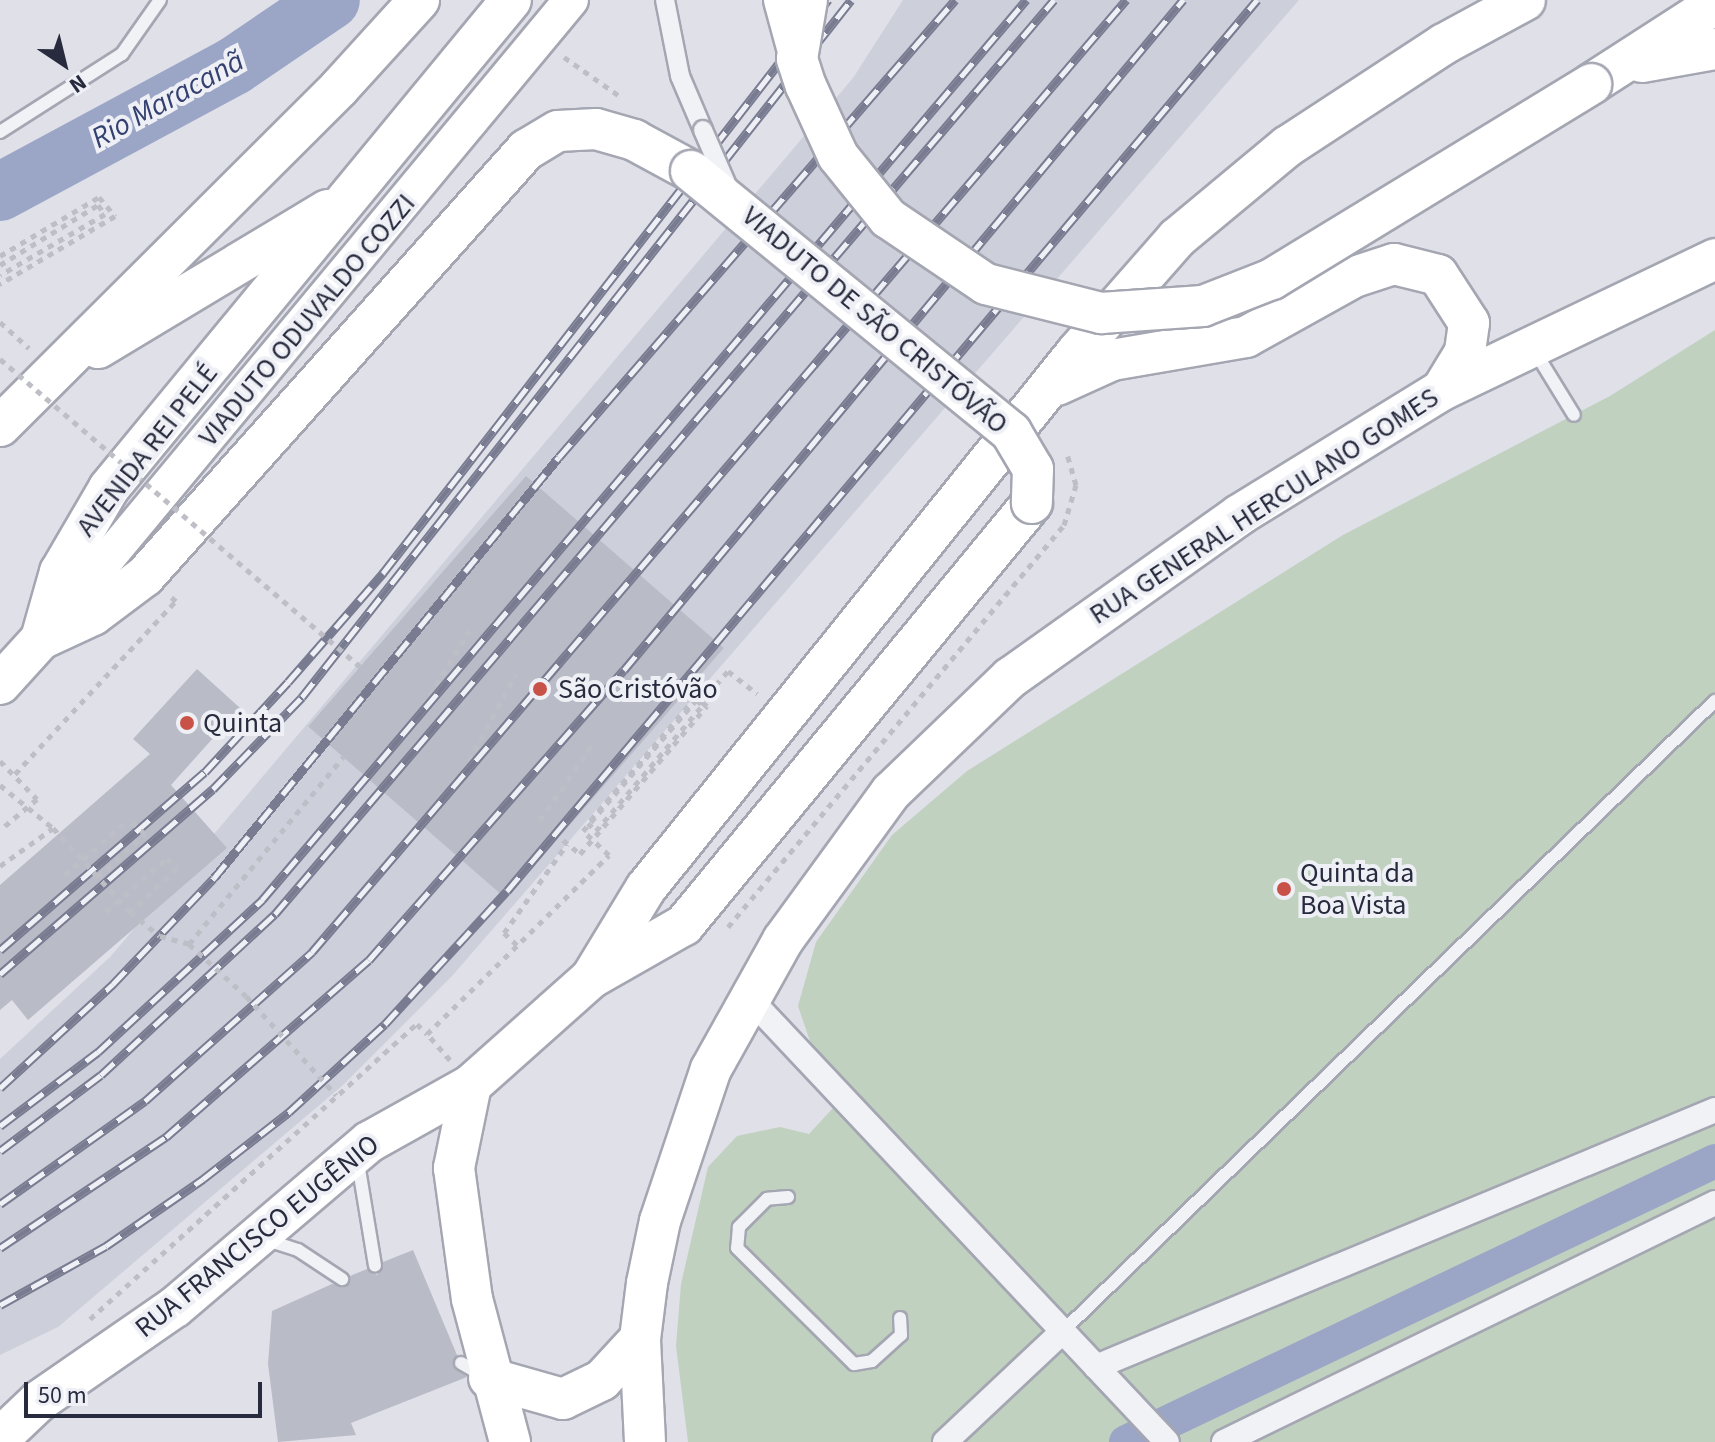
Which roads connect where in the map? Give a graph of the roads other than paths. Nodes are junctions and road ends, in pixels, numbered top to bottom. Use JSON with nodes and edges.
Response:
{"nodes":[{"id":1,"x":160,"y":0,"type":"edge"},
{"id":2,"x":511,"y":0,"type":"edge"},
{"id":3,"x":571,"y":0,"type":"edge"},
{"id":4,"x":665,"y":0,"type":"edge"},
{"id":5,"x":781,"y":0,"type":"edge"},
{"id":6,"x":807,"y":0,"type":"edge"},
{"id":7,"x":1525,"y":0,"type":"edge"},
{"id":8,"x":1715,"y":4,"type":"edge"},
{"id":9,"x":404,"y":10,"type":"edge"},
{"id":10,"x":1715,"y":49,"type":"edge"},
{"id":11,"x":797,"y":59,"type":"junction"},
{"id":12,"x":1605,"y":75,"type":"junction"},
{"id":13,"x":0,"y":132,"type":"edge"},
{"id":14,"x":358,"y":191,"type":"junction"},
{"id":15,"x":736,"y":204,"type":"junction"},
{"id":16,"x":1715,"y":259,"type":"edge"},
{"id":17,"x":1531,"y":343,"type":"junction"},
{"id":18,"x":56,"y":372,"type":"junction"},
{"id":19,"x":1052,"y":388,"type":"junction"},
{"id":20,"x":1442,"y":390,"type":"junction"},
{"id":21,"x":1574,"y":415,"type":"dead end"},
{"id":22,"x":0,"y":426,"type":"edge"},
{"id":23,"x":41,"y":639,"type":"junction"},
{"id":24,"x":4,"y":676,"type":"edge"},
{"id":25,"x":1715,"y":701,"type":"edge"},
{"id":26,"x":591,"y":978,"type":"junction"},
{"id":27,"x":750,"y":999,"type":"junction"},
{"id":28,"x":471,"y":1085,"type":"junction"},
{"id":29,"x":1715,"y":1110,"type":"edge"},
{"id":30,"x":357,"y":1152,"type":"junction"},
{"id":31,"x":788,"y":1197,"type":"dead end"},
{"id":32,"x":1715,"y":1203,"type":"edge"},
{"id":33,"x":257,"y":1237,"type":"junction"},
{"id":34,"x":375,"y":1266,"type":"dead end"},
{"id":35,"x":342,"y":1279,"type":"dead end"},
{"id":36,"x":900,"y":1318,"type":"dead end"},
{"id":37,"x":1063,"y":1331,"type":"junction"},
{"id":38,"x":640,"y":1339,"type":"junction"},
{"id":39,"x":1096,"y":1367,"type":"junction"},
{"id":40,"x":475,"y":1370,"type":"junction"},
{"id":41,"x":0,"y":1438,"type":"edge"},
{"id":42,"x":1166,"y":1441,"type":"edge"},
{"id":43,"x":510,"y":1442,"type":"edge"},
{"id":44,"x":645,"y":1442,"type":"edge"},
{"id":45,"x":945,"y":1442,"type":"edge"},
{"id":46,"x":1224,"y":1442,"type":"edge"}],
"edges":[{"from":1,"to":13,"type":"lane"},
{"from":2,"to":14,"type":"main road","name":"AVENIDA REI PELÉ"},
{"from":3,"to":23,"type":"main road","name":"VIADUTO ODUVALDO COZZI"},
{"from":4,"to":15,"type":"street","bridge":true},
{"from":5,"to":11,"type":"main road","bridge":true},
{"from":6,"to":11,"type":"main road","bridge":true},
{"from":7,"to":19,"type":"main road"},
{"from":8,"to":12,"type":"main road"},
{"from":9,"to":18,"type":"main road"},
{"from":10,"to":12,"type":"main road"},
{"from":11,"to":12,"type":"main road","bridge":true},
{"from":14,"to":18,"type":"main road"},
{"from":14,"to":23,"type":"main road","name":"AVENIDA REI PELÉ"},
{"from":15,"to":23,"type":"main road","name":"VIADUTO DE SÃO CRISTÓVÃO","bridge":true},
{"from":15,"to":26,"type":"main road","name":"VIADUTO DE SÃO CRISTÓVÃO","bridge":true},
{"from":16,"to":17,"type":"main road","name":"RUA GENERAL HERCULANO GOMES"},
{"from":17,"to":20,"type":"main road","name":"RUA GENERAL HERCULANO GOMES"},
{"from":17,"to":21,"type":"lane"},
{"from":18,"to":22,"type":"main road"},
{"from":19,"to":20,"type":"main road"},
{"from":19,"to":26,"type":"main road"},
{"from":20,"to":27,"type":"main road","name":"RUA GENERAL HERCULANO GOMES"},
{"from":23,"to":24,"type":"main road"},
{"from":25,"to":37,"type":"lane"},
{"from":26,"to":28,"type":"main road","name":"RUA FRANCISCO EUGÊNIO"},
{"from":27,"to":37,"type":"street"},
{"from":27,"to":38,"type":"main road","name":"RUA GENERAL HERCULANO GOMES"},
{"from":28,"to":30,"type":"main road","name":"RUA FRANCISCO EUGÊNIO"},
{"from":28,"to":40,"type":"main road"},
{"from":29,"to":39,"type":"street"},
{"from":30,"to":33,"type":"main road","name":"RUA FRANCISCO EUGÊNIO"},
{"from":30,"to":34,"type":"lane"},
{"from":31,"to":36,"type":"lane"},
{"from":32,"to":46,"type":"street"},
{"from":33,"to":35,"type":"lane"},
{"from":33,"to":41,"type":"main road","name":"RUA FRANCISCO EUGÊNIO"},
{"from":37,"to":39,"type":"street"},
{"from":37,"to":45,"type":"street"},
{"from":38,"to":40,"type":"main road"},
{"from":38,"to":44,"type":"main road","name":"RUA GENERAL HERCULANO GOMES"},
{"from":39,"to":42,"type":"street"},
{"from":40,"to":43,"type":"main road"}]}
